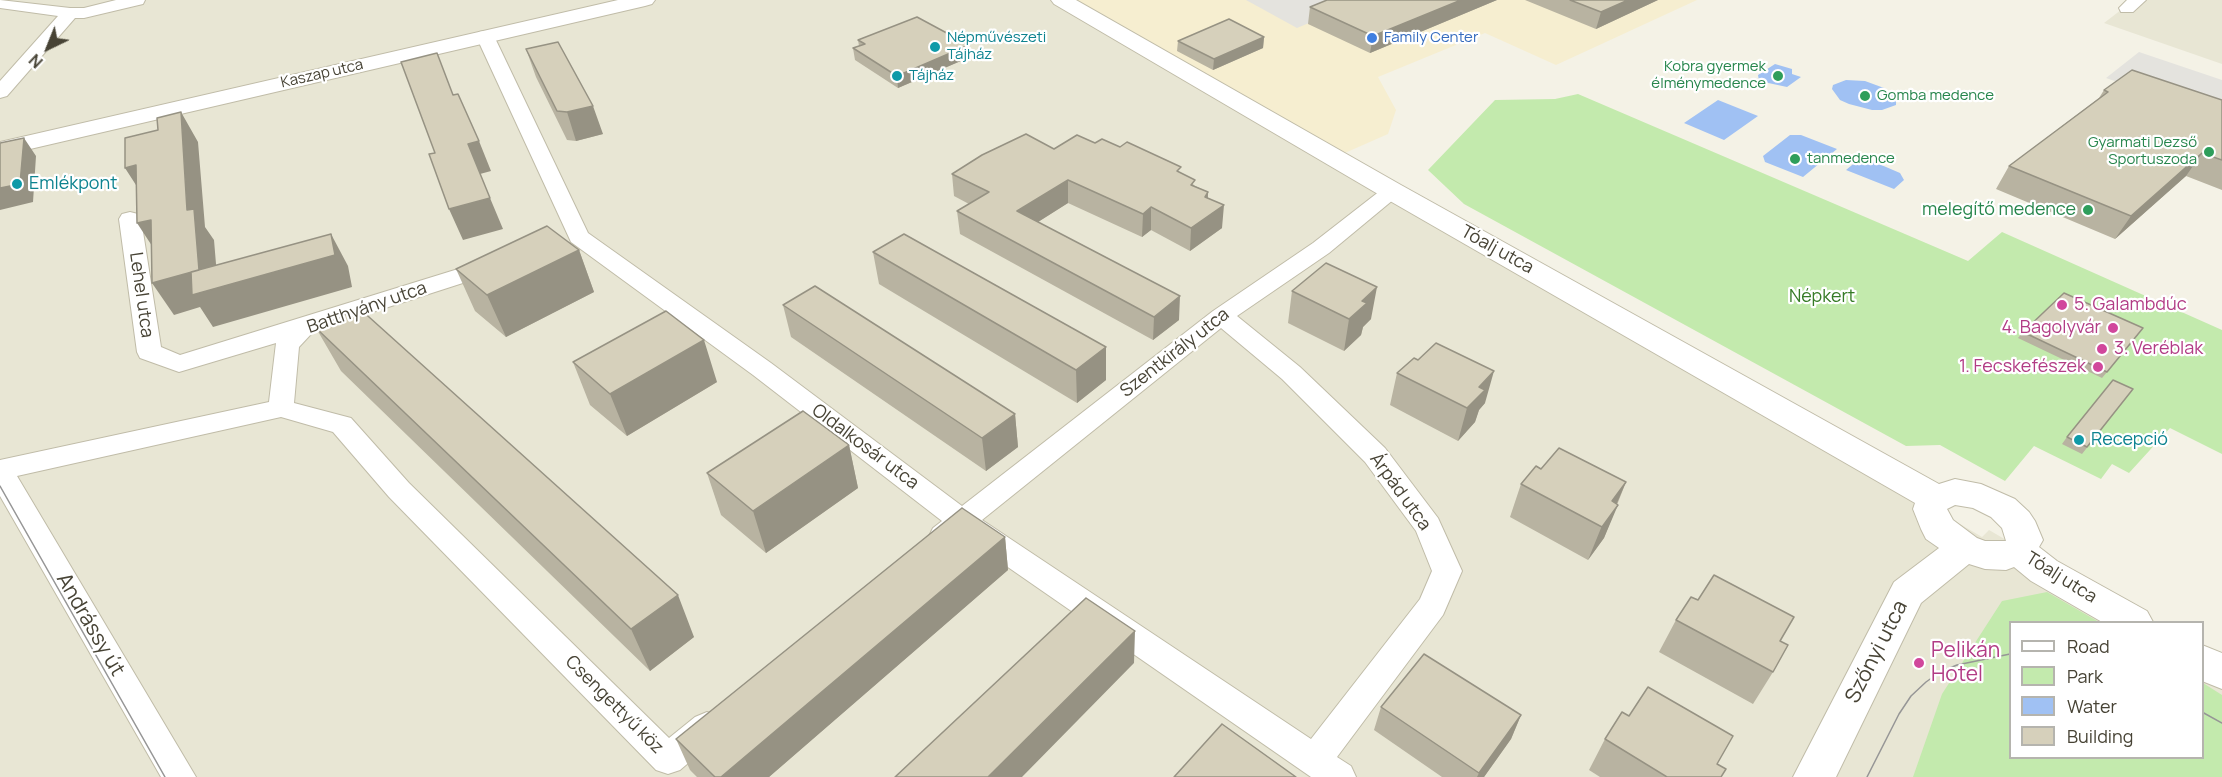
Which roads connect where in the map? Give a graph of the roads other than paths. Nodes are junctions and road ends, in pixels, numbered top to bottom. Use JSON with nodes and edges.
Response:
{"nodes":[{"id":1,"x":137,"y":0,"type":"edge"},
{"id":2,"x":645,"y":0,"type":"edge"},
{"id":3,"x":1061,"y":0,"type":"edge"},
{"id":4,"x":0,"y":3,"type":"edge"},
{"id":5,"x":70,"y":13,"type":"junction"},
{"id":6,"x":485,"y":36,"type":"junction"},
{"id":7,"x":0,"y":92,"type":"edge"},
{"id":8,"x":0,"y":149,"type":"edge"},
{"id":9,"x":1392,"y":191,"type":"junction"},
{"id":10,"x":130,"y":219,"type":"dead end"},
{"id":11,"x":516,"y":258,"type":"edge"},
{"id":12,"x":1221,"y":316,"type":"junction"},
{"id":13,"x":305,"y":326,"type":"junction"},
{"id":14,"x":280,"y":408,"type":"junction"},
{"id":15,"x":0,"y":471,"type":"edge"},
{"id":16,"x":1935,"y":498,"type":"junction"},
{"id":17,"x":962,"y":521,"type":"junction"},
{"id":18,"x":1964,"y":548,"type":"junction"},
{"id":19,"x":925,"y":551,"type":"edge"},
{"id":20,"x":2019,"y":551,"type":"junction"},
{"id":21,"x":2132,"y":621,"type":"edge"},
{"id":22,"x":2204,"y":662,"type":"edge"},
{"id":23,"x":2222,"y":672,"type":"edge"},
{"id":24,"x":732,"y":707,"type":"edge"},
{"id":25,"x":1314,"y":761,"type":"junction"},
{"id":26,"x":179,"y":777,"type":"edge"},
{"id":27,"x":1338,"y":777,"type":"edge"},
{"id":28,"x":1815,"y":777,"type":"edge"}],
"edges":[{"from":1,"to":5,"type":"street"},
{"from":2,"to":6,"type":"street","name":"Kaszap utca"},
{"from":3,"to":9,"type":"street","name":"Tóalj utca"},
{"from":4,"to":5,"type":"street"},
{"from":5,"to":7,"type":"street"},
{"from":6,"to":8,"type":"street","name":"Kaszap utca"},
{"from":6,"to":17,"type":"street","name":"Oldalkosár utca"},
{"from":9,"to":12,"type":"street","name":"Szentkirály utca"},
{"from":9,"to":16,"type":"street","name":"Tóalj utca"},
{"from":10,"to":13,"type":"street","name":"Lehel utca"},
{"from":11,"to":13,"type":"street","name":"Batthyány utca"},
{"from":12,"to":17,"type":"street","name":"Szentkirály utca"},
{"from":12,"to":25,"type":"street","name":"Árpád utca"},
{"from":13,"to":14,"type":"street","name":"Batthyány utca"},
{"from":14,"to":15,"type":"street"},
{"from":14,"to":24,"type":"street","name":"Csengettyű köz"},
{"from":15,"to":26,"type":"street","name":"Andrássy út"},
{"from":16,"to":18,"type":"street","name":"Tóalj utca"},
{"from":16,"to":20,"type":"street","name":"Tóalj utca"},
{"from":17,"to":19,"type":"street"},
{"from":17,"to":25,"type":"street","name":"Oldalkosár utca"},
{"from":18,"to":20,"type":"street","name":"Tóalj utca"},
{"from":18,"to":28,"type":"street","name":"Szőnyi utca"},
{"from":20,"to":21,"type":"street","name":"Tóalj utca"},
{"from":22,"to":23,"type":"street"},
{"from":25,"to":27,"type":"street","name":"Oldalkosár utca"}]}
